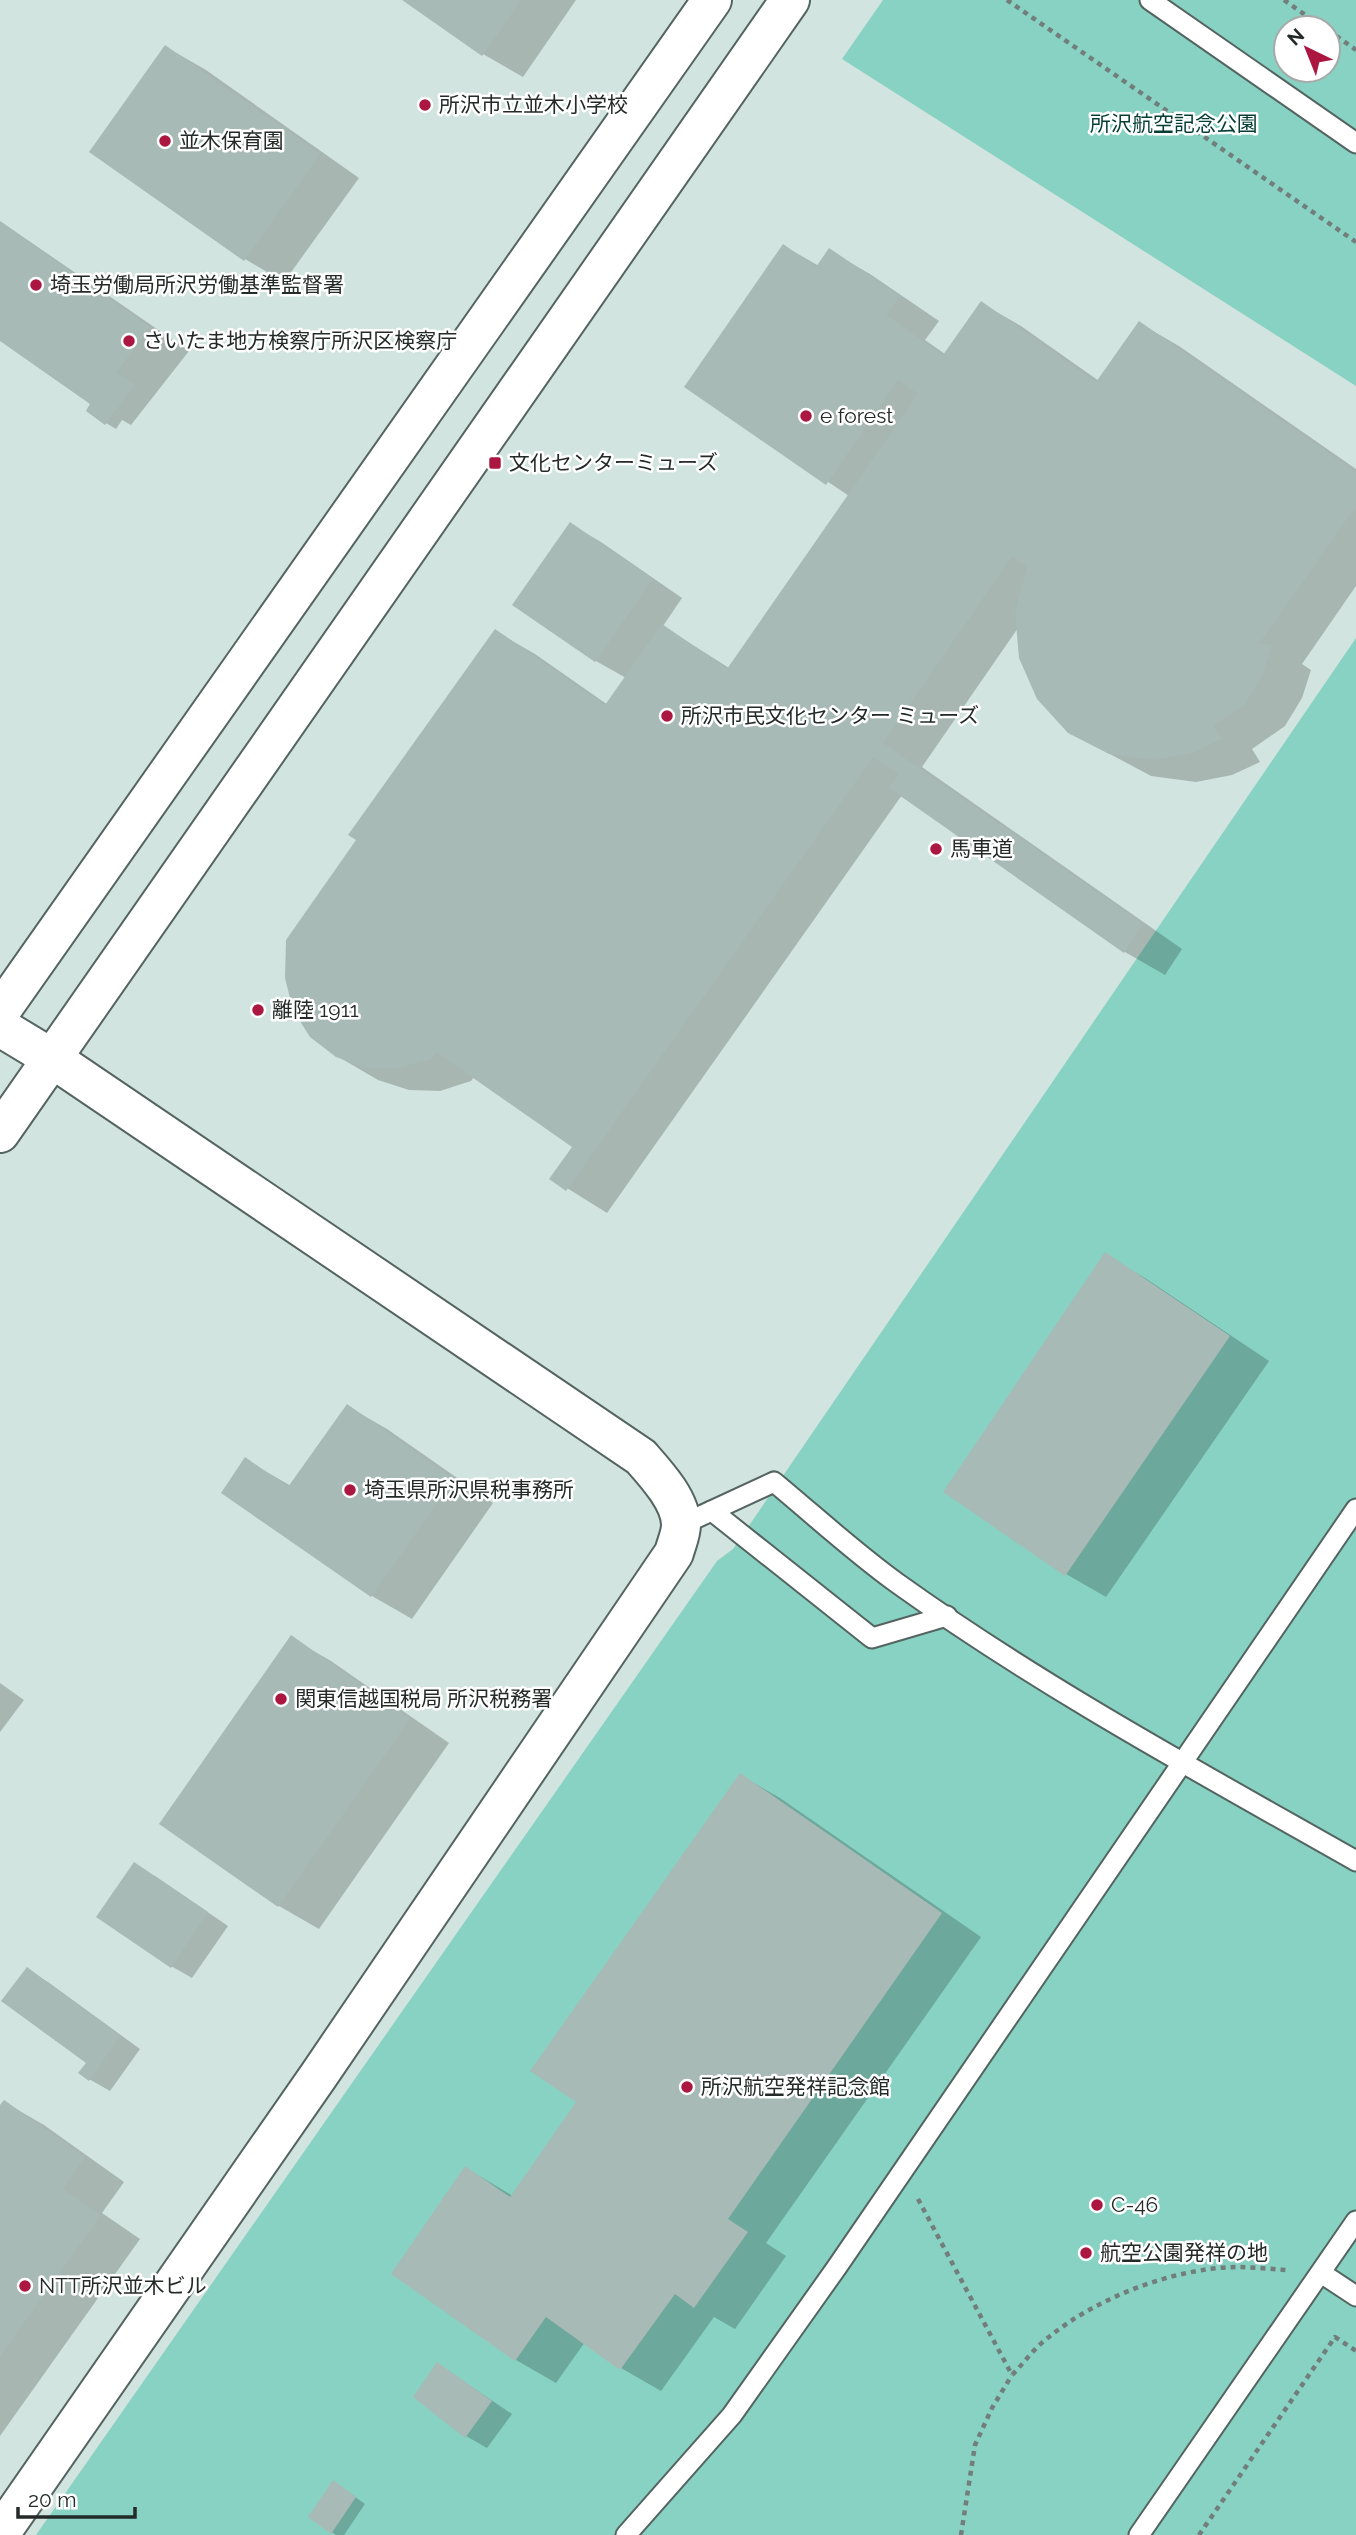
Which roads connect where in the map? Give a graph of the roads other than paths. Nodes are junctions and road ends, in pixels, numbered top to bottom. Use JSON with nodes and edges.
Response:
{"nodes":[{"id":1,"x":712,"y":0,"type":"edge"},
{"id":2,"x":790,"y":0,"type":"edge"},
{"id":3,"x":1150,"y":0,"type":"edge"},
{"id":4,"x":1356,"y":143,"type":"edge"},
{"id":5,"x":0,"y":1012,"type":"edge"},
{"id":6,"x":0,"y":1027,"type":"edge"},
{"id":7,"x":53,"y":1059,"type":"junction"},
{"id":8,"x":0,"y":1133,"type":"edge"},
{"id":9,"x":1356,"y":1509,"type":"edge"},
{"id":10,"x":697,"y":1518,"type":"junction"},
{"id":11,"x":947,"y":1616,"type":"junction"},
{"id":12,"x":1183,"y":1763,"type":"junction"},
{"id":13,"x":1356,"y":1861,"type":"edge"},
{"id":14,"x":1356,"y":2221,"type":"edge"},
{"id":15,"x":1321,"y":2273,"type":"junction"},
{"id":16,"x":1356,"y":2297,"type":"edge"},
{"id":17,"x":0,"y":2534,"type":"edge"},
{"id":18,"x":626,"y":2535,"type":"edge"},
{"id":19,"x":1139,"y":2535,"type":"edge"}],
"edges":[{"from":1,"to":5,"type":"street"},
{"from":2,"to":7,"type":"street"},
{"from":3,"to":4,"type":"lane"},
{"from":6,"to":7,"type":"street"},
{"from":7,"to":8,"type":"street"},
{"from":7,"to":10,"type":"street"},
{"from":9,"to":12,"type":"lane"},
{"from":10,"to":11,"type":"lane"},
{"from":10,"to":11,"type":"lane"},
{"from":10,"to":17,"type":"street"},
{"from":11,"to":12,"type":"lane"},
{"from":12,"to":13,"type":"lane"},
{"from":12,"to":18,"type":"lane"},
{"from":14,"to":15,"type":"lane"},
{"from":15,"to":16,"type":"lane"},
{"from":15,"to":19,"type":"lane"}]}
